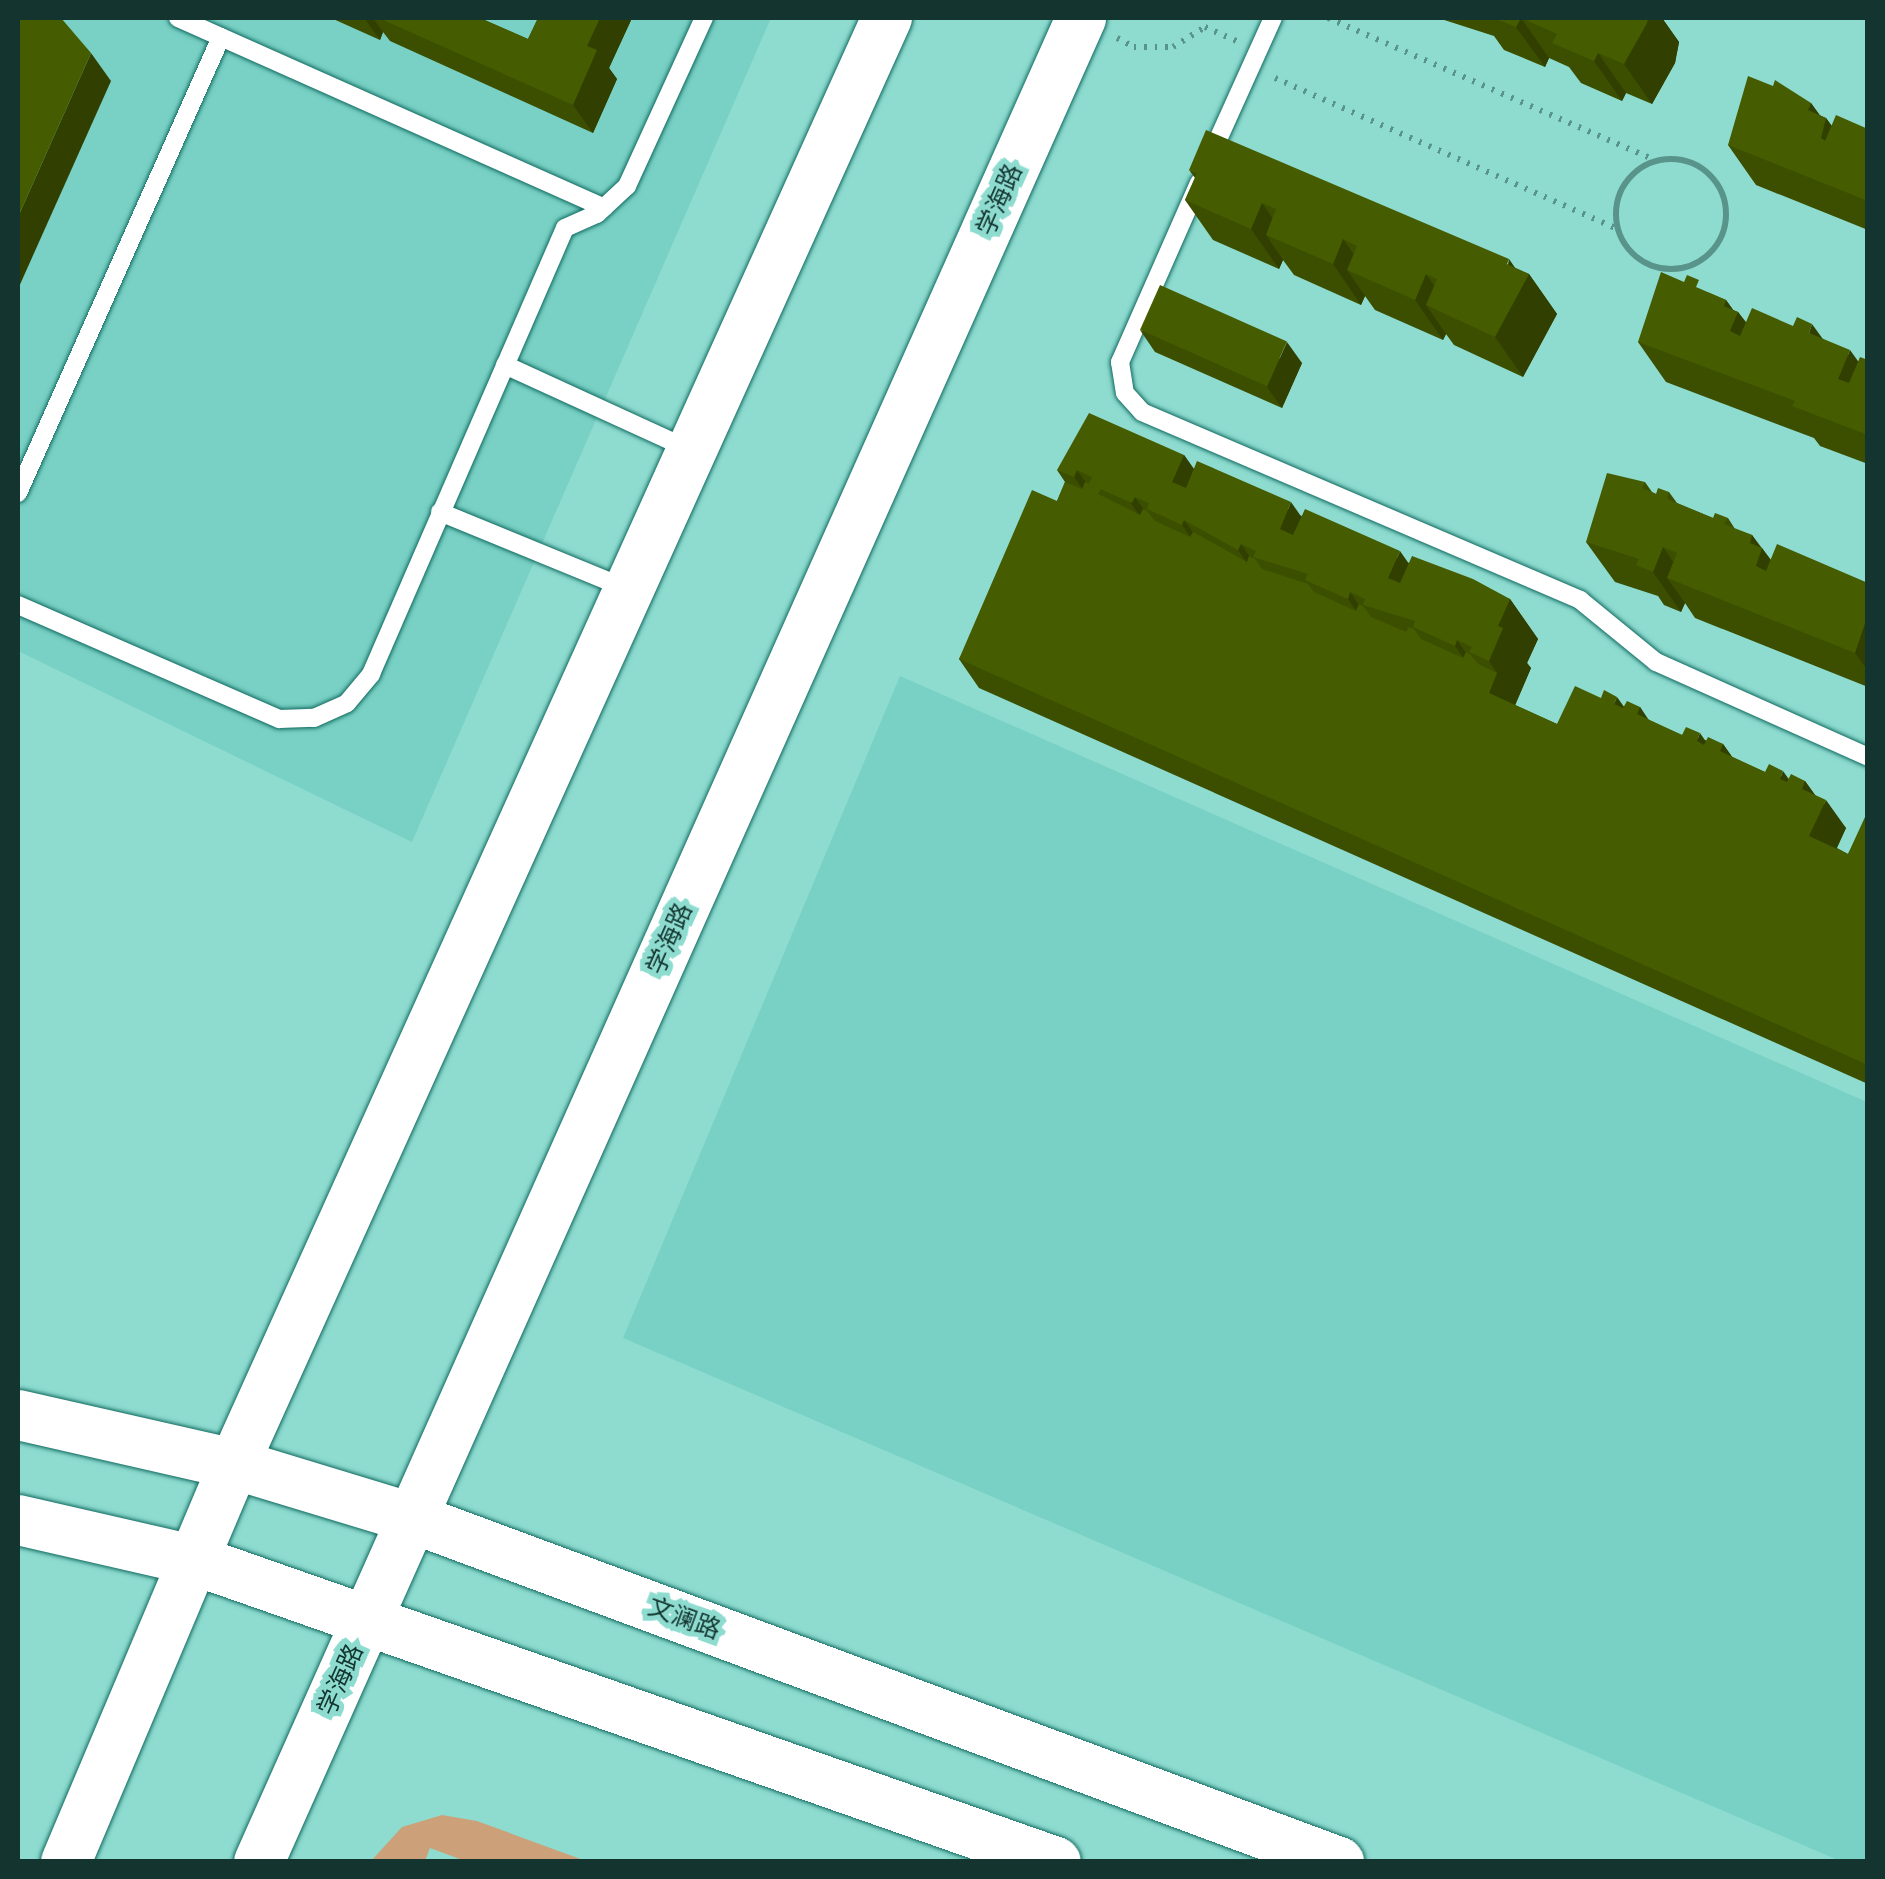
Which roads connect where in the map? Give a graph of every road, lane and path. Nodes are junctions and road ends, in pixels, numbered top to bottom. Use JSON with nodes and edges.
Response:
{"nodes":[{"id":1,"x":704,"y":18,"type":"edge"},
{"id":2,"x":887,"y":18,"type":"edge"},
{"id":3,"x":1273,"y":18,"type":"edge"},
{"id":4,"x":1328,"y":18,"type":"edge"},
{"id":5,"x":189,"y":20,"type":"edge"},
{"id":6,"x":1080,"y":20,"type":"edge"},
{"id":7,"x":1205,"y":26,"type":"dead end"},
{"id":8,"x":221,"y":37,"type":"junction"},
{"id":9,"x":1251,"y":67,"type":"junction"},
{"id":10,"x":1656,"y":160,"type":"junction"},
{"id":11,"x":604,"y":208,"type":"junction"},
{"id":12,"x":1618,"y":229,"type":"junction"},
{"id":13,"x":505,"y":365,"type":"junction"},
{"id":14,"x":691,"y":450,"type":"junction"},
{"id":15,"x":18,"y":493,"type":"edge"},
{"id":16,"x":440,"y":512,"type":"junction"},
{"id":17,"x":629,"y":589,"type":"junction"},
{"id":18,"x":18,"y":605,"type":"edge"},
{"id":19,"x":1868,"y":757,"type":"edge"},
{"id":20,"x":18,"y":1415,"type":"edge"},
{"id":21,"x":234,"y":1464,"type":"junction"},
{"id":22,"x":412,"y":1518,"type":"junction"},
{"id":23,"x":18,"y":1520,"type":"edge"},
{"id":24,"x":197,"y":1561,"type":"junction"},
{"id":25,"x":368,"y":1619,"type":"junction"},
{"id":26,"x":66,"y":1862,"type":"edge"},
{"id":27,"x":259,"y":1862,"type":"edge"},
{"id":28,"x":1056,"y":1862,"type":"edge"},
{"id":29,"x":1339,"y":1862,"type":"edge"}],
"edges":[{"from":1,"to":11,"type":"lane"},
{"from":2,"to":14,"type":"main road"},
{"from":3,"to":9,"type":"lane"},
{"from":4,"to":10,"type":"path"},
{"from":5,"to":8,"type":"lane"},
{"from":6,"to":7,"type":"path"},
{"from":6,"to":22,"type":"main road","name":"学海路"},
{"from":8,"to":11,"type":"lane"},
{"from":8,"to":15,"type":"lane"},
{"from":9,"to":12,"type":"path"},
{"from":9,"to":19,"type":"lane"},
{"from":10,"to":12,"type":"path"},
{"from":10,"to":12,"type":"path"},
{"from":11,"to":13,"type":"lane"},
{"from":13,"to":14,"type":"lane"},
{"from":13,"to":16,"type":"lane"},
{"from":14,"to":17,"type":"main road"},
{"from":16,"to":17,"type":"lane"},
{"from":16,"to":18,"type":"lane"},
{"from":17,"to":21,"type":"main road"},
{"from":20,"to":21,"type":"main road","name":"文澜路"},
{"from":21,"to":22,"type":"main road","name":"文澜路"},
{"from":21,"to":24,"type":"main road"},
{"from":22,"to":25,"type":"main road","name":"学海路"},
{"from":22,"to":29,"type":"main road","name":"文澜路"},
{"from":23,"to":24,"type":"main road"},
{"from":24,"to":25,"type":"main road"},
{"from":24,"to":26,"type":"main road"},
{"from":25,"to":27,"type":"main road","name":"学海路"},
{"from":25,"to":28,"type":"main road"}]}
